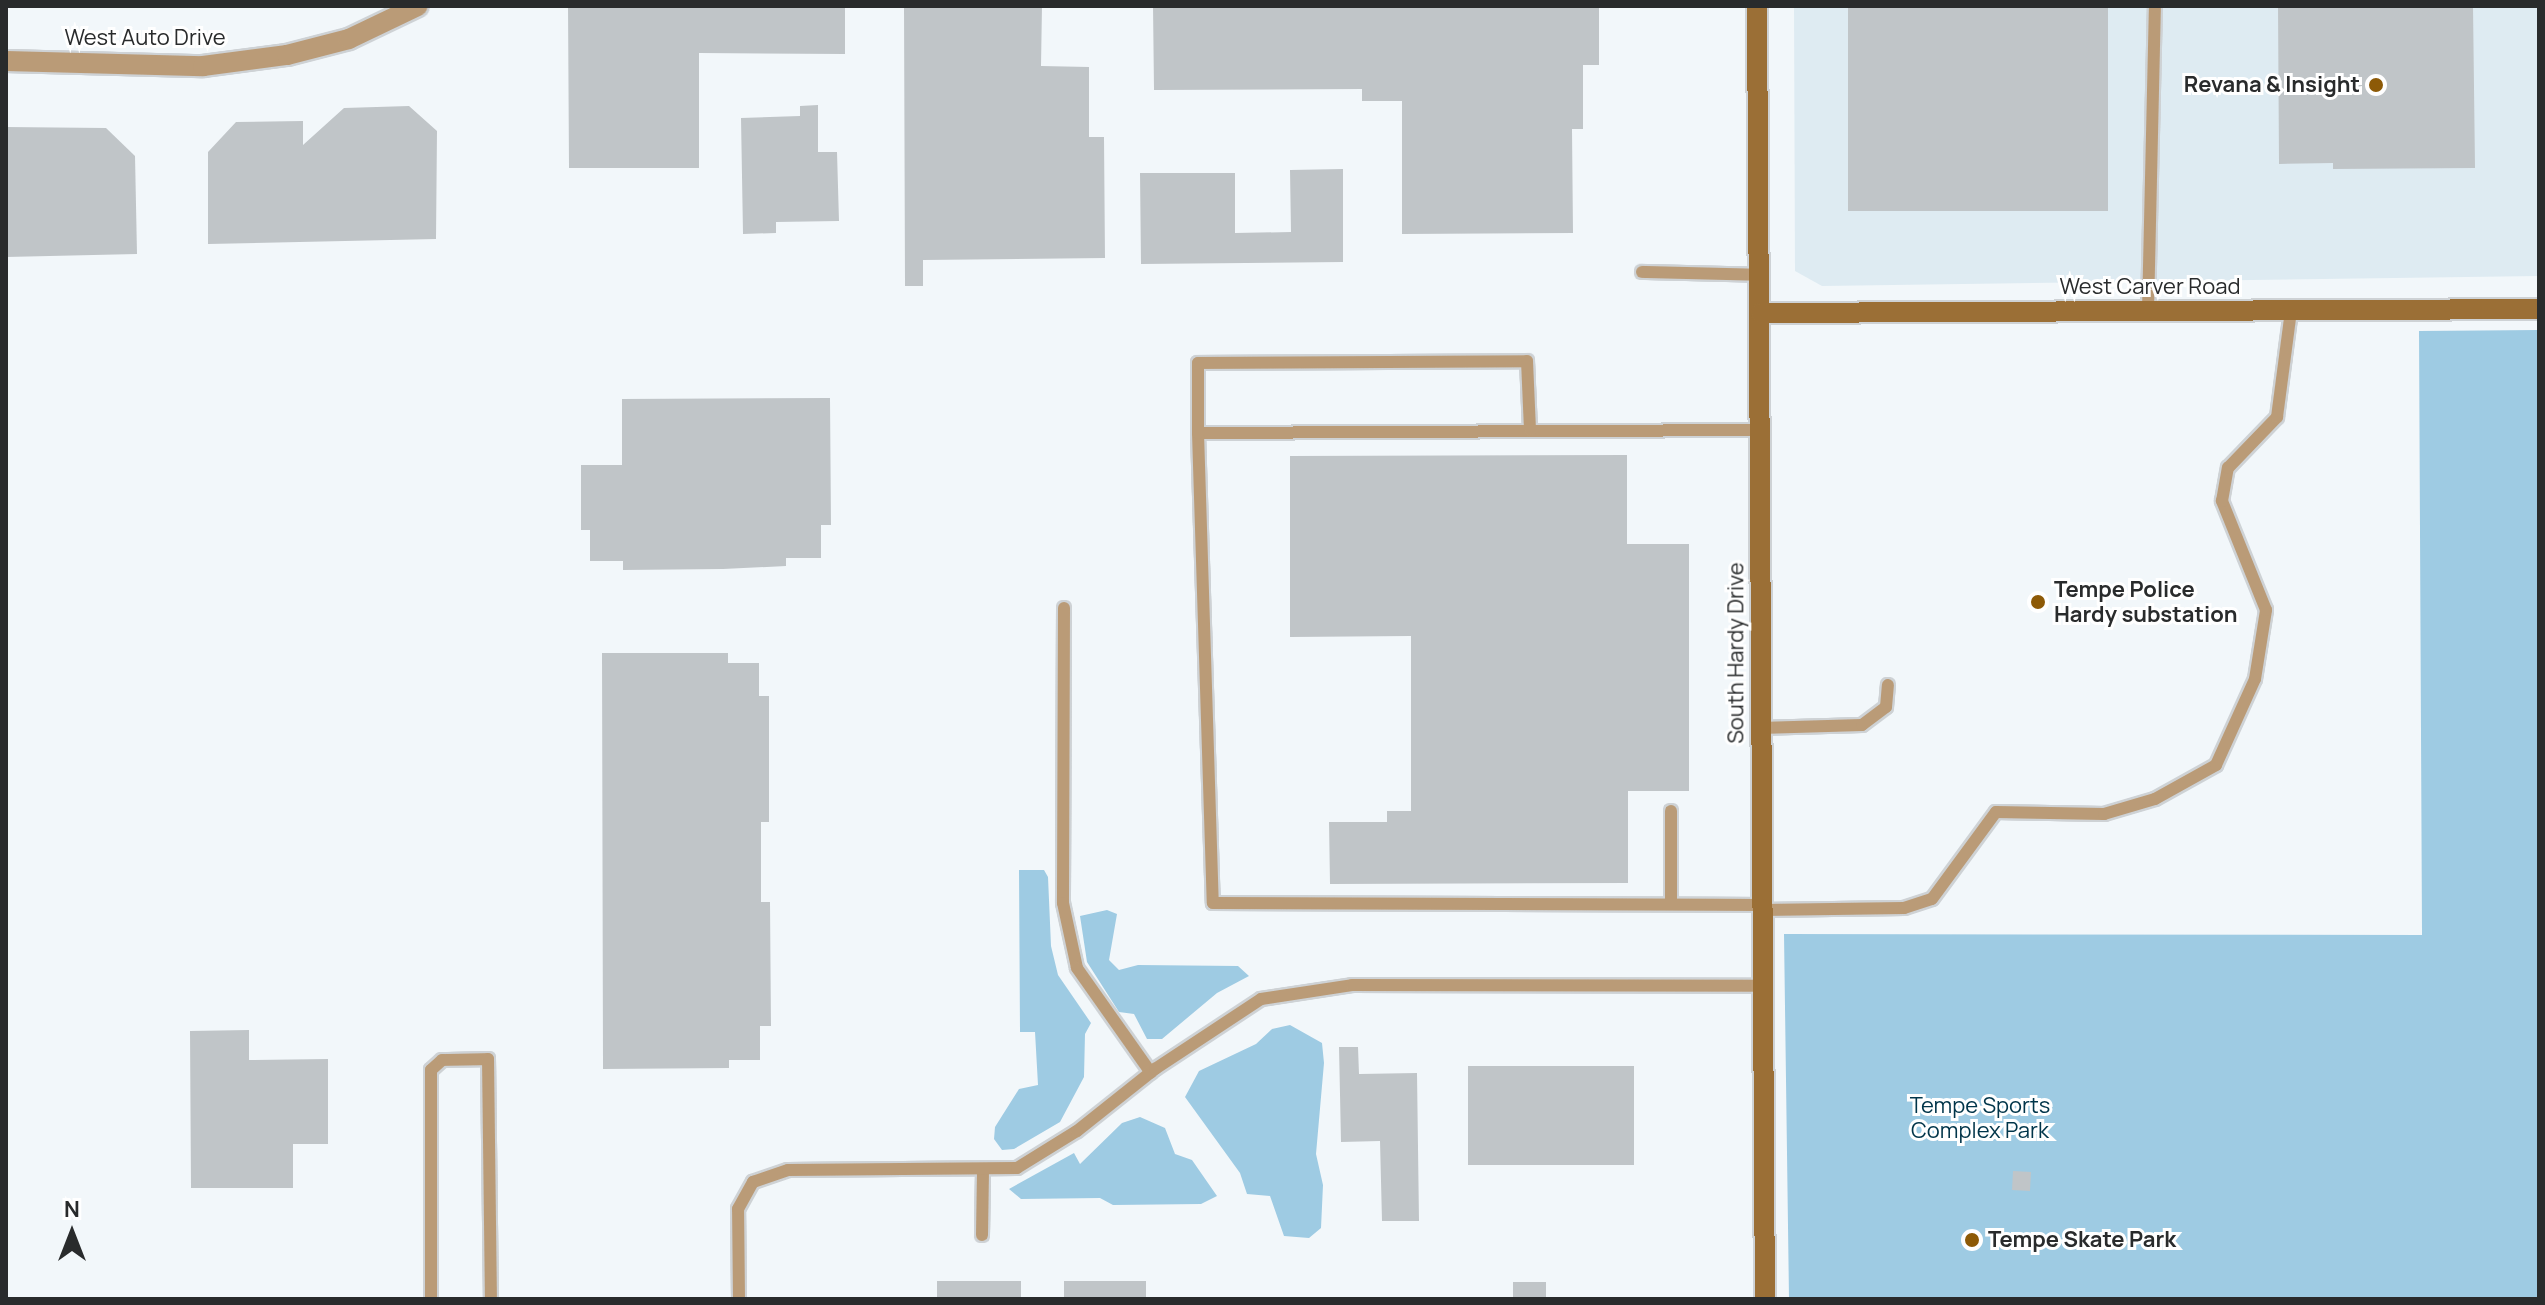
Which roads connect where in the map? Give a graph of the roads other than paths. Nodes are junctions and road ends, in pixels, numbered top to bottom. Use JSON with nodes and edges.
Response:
{"nodes":[{"id":1,"x":418,"y":6,"type":"edge"},
{"id":2,"x":1757,"y":6,"type":"edge"},
{"id":3,"x":2155,"y":6,"type":"edge"},
{"id":4,"x":6,"y":61,"type":"edge"},
{"id":5,"x":1642,"y":272,"type":"dead end"},
{"id":6,"x":1761,"y":275,"type":"junction"},
{"id":7,"x":2539,"y":309,"type":"edge"},
{"id":8,"x":2291,"y":310,"type":"junction"},
{"id":9,"x":2148,"y":311,"type":"junction"},
{"id":10,"x":1761,"y":313,"type":"junction"},
{"id":11,"x":1530,"y":430,"type":"junction"},
{"id":12,"x":1758,"y":430,"type":"junction"},
{"id":13,"x":1198,"y":433,"type":"junction"},
{"id":14,"x":1064,"y":608,"type":"dead end"},
{"id":15,"x":1888,"y":685,"type":"dead end"},
{"id":16,"x":1760,"y":728,"type":"junction"},
{"id":17,"x":1671,"y":811,"type":"dead end"},
{"id":18,"x":1671,"y":904,"type":"junction"},
{"id":19,"x":1762,"y":907,"type":"junction"},
{"id":20,"x":1762,"y":986,"type":"junction"},
{"id":21,"x":1151,"y":1073,"type":"junction"},
{"id":22,"x":983,"y":1170,"type":"junction"},
{"id":23,"x":982,"y":1235,"type":"dead end"},
{"id":24,"x":431,"y":1299,"type":"edge"},
{"id":25,"x":491,"y":1299,"type":"edge"},
{"id":26,"x":739,"y":1299,"type":"edge"},
{"id":27,"x":1765,"y":1299,"type":"edge"}],
"edges":[{"from":1,"to":4,"type":"street","name":"West Auto Drive"},
{"from":2,"to":6,"type":"street","name":"South Hardy Drive"},
{"from":3,"to":9,"type":"lane"},
{"from":5,"to":6,"type":"lane"},
{"from":6,"to":10,"type":"street","name":"South Hardy Drive"},
{"from":7,"to":8,"type":"street","name":"West Carver Road"},
{"from":8,"to":9,"type":"street","name":"West Carver Road"},
{"from":8,"to":19,"type":"lane"},
{"from":9,"to":10,"type":"street","name":"West Carver Road"},
{"from":10,"to":12,"type":"street","name":"South Hardy Drive"},
{"from":11,"to":12,"type":"lane"},
{"from":11,"to":13,"type":"lane"},
{"from":11,"to":13,"type":"lane"},
{"from":12,"to":16,"type":"street","name":"South Hardy Drive"},
{"from":13,"to":18,"type":"lane"},
{"from":14,"to":21,"type":"lane"},
{"from":15,"to":16,"type":"lane"},
{"from":16,"to":19,"type":"street","name":"South Hardy Drive"},
{"from":17,"to":18,"type":"lane"},
{"from":18,"to":19,"type":"lane"},
{"from":19,"to":20,"type":"street","name":"South Hardy Drive"},
{"from":20,"to":21,"type":"lane"},
{"from":20,"to":27,"type":"street","name":"South Hardy Drive"},
{"from":21,"to":22,"type":"lane"},
{"from":22,"to":23,"type":"lane"},
{"from":22,"to":26,"type":"lane"},
{"from":24,"to":25,"type":"lane"}]}
